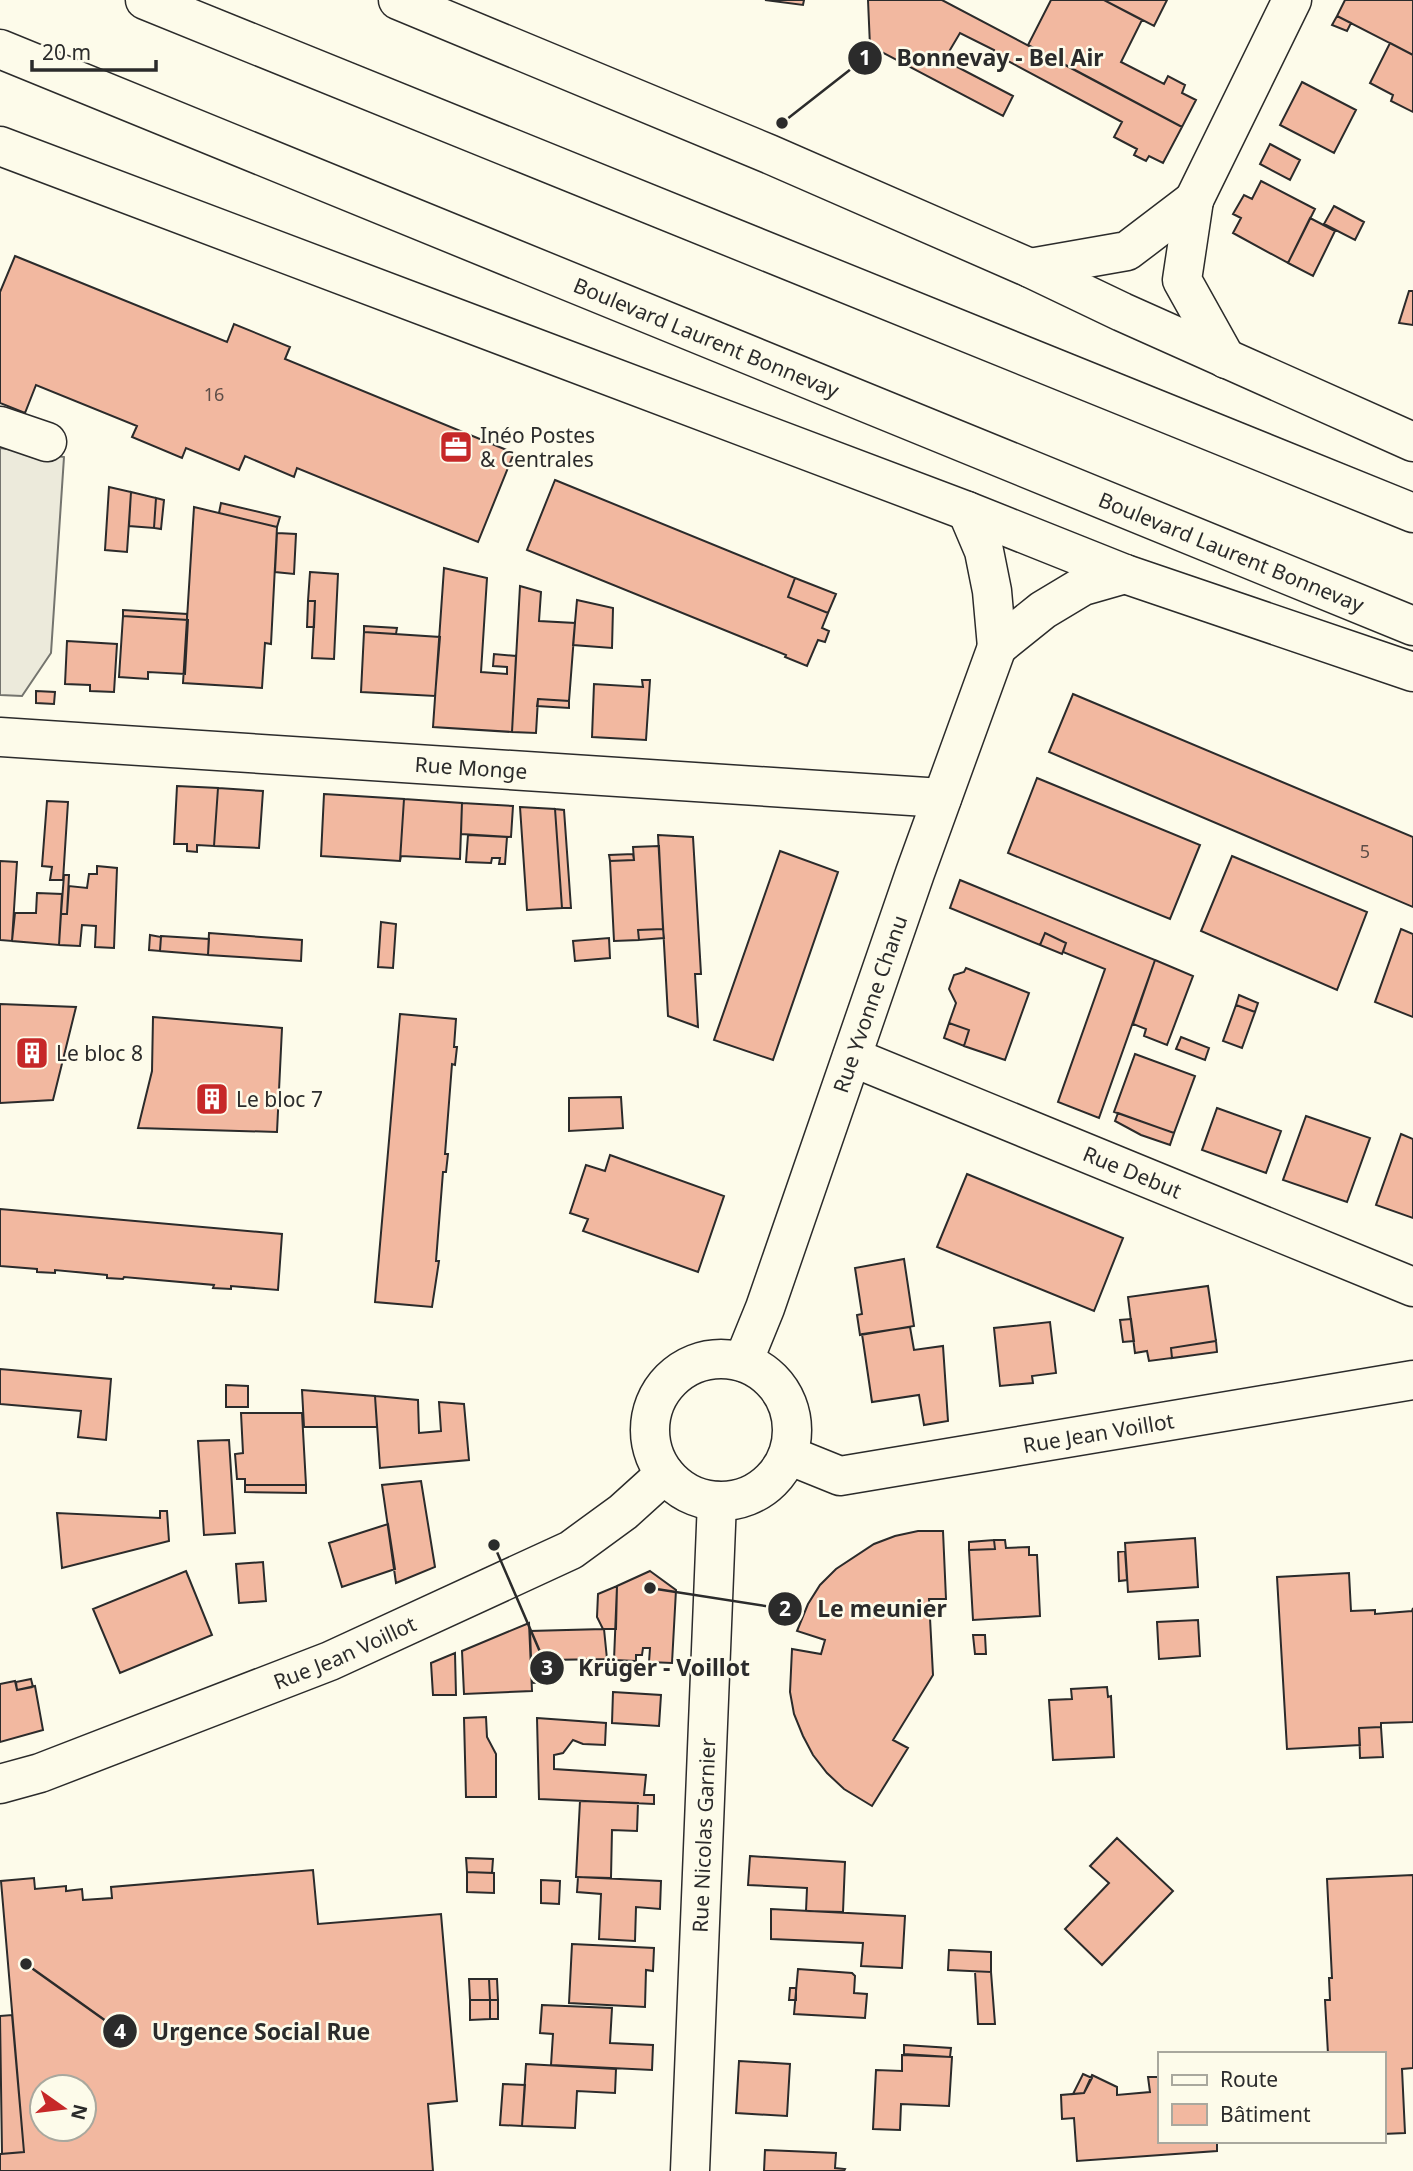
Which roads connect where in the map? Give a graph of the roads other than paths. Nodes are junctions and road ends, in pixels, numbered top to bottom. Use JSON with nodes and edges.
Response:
{"nodes":[{"id":1,"x":145,"y":0,"type":"edge"},
{"id":2,"x":398,"y":0,"type":"edge"},
{"id":3,"x":1292,"y":0,"type":"edge"},
{"id":4,"x":0,"y":49,"type":"edge"},
{"id":5,"x":0,"y":146,"type":"edge"},
{"id":6,"x":1194,"y":200,"type":"junction"},
{"id":7,"x":1030,"y":268,"type":"junction"},
{"id":8,"x":1226,"y":359,"type":"junction"},
{"id":9,"x":0,"y":426,"type":"edge"},
{"id":10,"x":47,"y":442,"type":"dead end"},
{"id":11,"x":1413,"y":442,"type":"edge"},
{"id":12,"x":967,"y":511,"type":"junction"},
{"id":13,"x":1413,"y":513,"type":"edge"},
{"id":14,"x":1125,"y":574,"type":"junction"},
{"id":15,"x":1413,"y":626,"type":"edge"},
{"id":16,"x":997,"y":647,"type":"junction"},
{"id":17,"x":1413,"y":672,"type":"edge"},
{"id":18,"x":0,"y":737,"type":"edge"},
{"id":19,"x":942,"y":798,"type":"junction"},
{"id":20,"x":852,"y":1057,"type":"junction"},
{"id":21,"x":1413,"y":1287,"type":"edge"},
{"id":22,"x":743,"y":1362,"type":"junction"},
{"id":23,"x":1413,"y":1380,"type":"edge"},
{"id":24,"x":788,"y":1455,"type":"junction"},
{"id":25,"x":666,"y":1474,"type":"junction"},
{"id":26,"x":717,"y":1501,"type":"junction"},
{"id":27,"x":0,"y":1784,"type":"edge"},
{"id":28,"x":690,"y":2171,"type":"edge"}],
"edges":[{"from":1,"to":13,"type":"main road"},
{"from":2,"to":7,"type":"main road"},
{"from":3,"to":6,"type":"main road"},
{"from":4,"to":15,"type":"main road","name":"Boulevard Laurent Bonnevay"},
{"from":5,"to":12,"type":"main road"},
{"from":6,"to":7,"type":"main road"},
{"from":6,"to":8,"type":"main road"},
{"from":7,"to":8,"type":"main road"},
{"from":8,"to":11,"type":"main road"},
{"from":9,"to":10,"type":"main road"},
{"from":12,"to":14,"type":"main road"},
{"from":12,"to":16,"type":"main road"},
{"from":14,"to":16,"type":"main road"},
{"from":14,"to":17,"type":"main road"},
{"from":16,"to":19,"type":"main road","name":"Rue Yvonne Chanu"},
{"from":18,"to":19,"type":"main road","name":"Rue Monge"},
{"from":19,"to":20,"type":"main road","name":"Rue Yvonne Chanu"},
{"from":20,"to":21,"type":"main road","name":"Rue Debut"},
{"from":20,"to":22,"type":"main road","name":"Rue Yvonne Chanu"},
{"from":22,"to":24,"type":"main road"},
{"from":22,"to":25,"type":"main road"},
{"from":23,"to":24,"type":"main road","name":"Rue Jean Voillot"},
{"from":24,"to":26,"type":"main road"},
{"from":25,"to":26,"type":"main road"},
{"from":25,"to":27,"type":"main road","name":"Rue Jean Voillot"},
{"from":26,"to":28,"type":"main road","name":"Rue Nicolas Garnier"}]}
